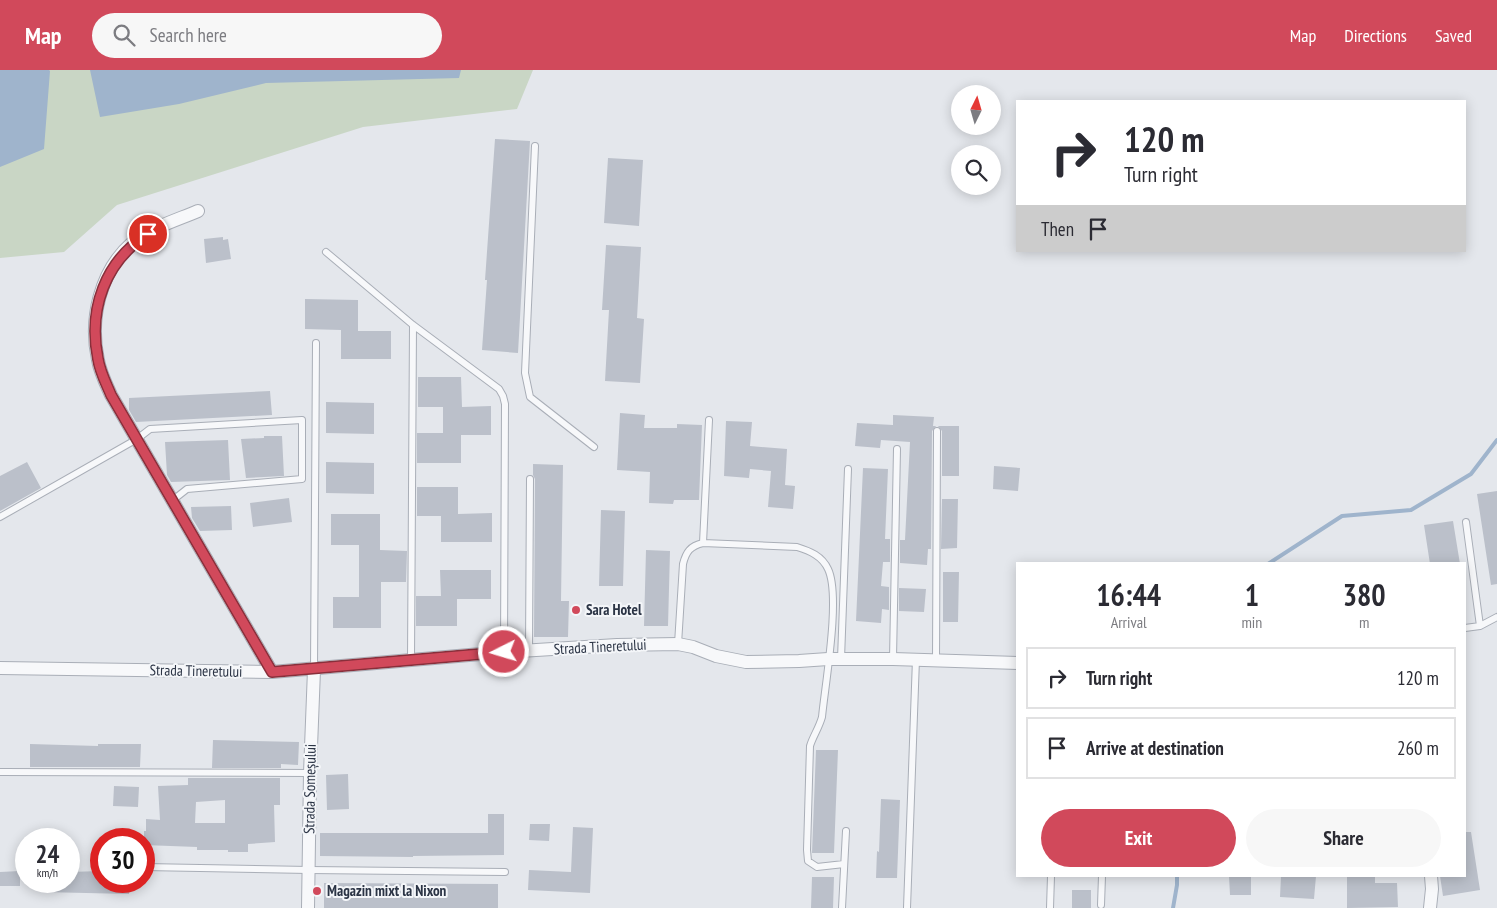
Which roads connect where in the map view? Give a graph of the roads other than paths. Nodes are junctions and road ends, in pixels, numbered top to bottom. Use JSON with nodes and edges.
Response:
{"nodes":[{"id":1,"x":535,"y":146,"type":"dead end"},
{"id":2,"x":198,"y":211,"type":"dead end"},
{"id":3,"x":326,"y":252,"type":"dead end"},
{"id":4,"x":413,"y":325,"type":"junction"},
{"id":5,"x":316,"y":344,"type":"dead end"},
{"id":6,"x":709,"y":420,"type":"dead end"},
{"id":7,"x":937,"y":431,"type":"dead end"},
{"id":8,"x":137,"y":439,"type":"junction"},
{"id":9,"x":594,"y":447,"type":"dead end"},
{"id":10,"x":897,"y":449,"type":"dead end"},
{"id":11,"x":848,"y":469,"type":"dead end"},
{"id":12,"x":530,"y":479,"type":"dead end"},
{"id":13,"x":174,"y":500,"type":"junction"},
{"id":14,"x":0,"y":517,"type":"edge"},
{"id":15,"x":1466,"y":522,"type":"dead end"},
{"id":16,"x":703,"y":543,"type":"junction"},
{"id":17,"x":1497,"y":617,"type":"edge"},
{"id":18,"x":1480,"y":626,"type":"junction"},
{"id":19,"x":1466,"y":628,"type":"edge"},
{"id":20,"x":678,"y":644,"type":"junction"},
{"id":21,"x":529,"y":651,"type":"junction"},
{"id":22,"x":504,"y":652,"type":"junction"},
{"id":23,"x":835,"y":659,"type":"junction"},
{"id":24,"x":892,"y":659,"type":"junction"},
{"id":25,"x":916,"y":659,"type":"junction"},
{"id":26,"x":411,"y":660,"type":"junction"},
{"id":27,"x":936,"y":661,"type":"junction"},
{"id":28,"x":1016,"y":663,"type":"edge"},
{"id":29,"x":0,"y":668,"type":"edge"},
{"id":30,"x":314,"y":670,"type":"junction"},
{"id":31,"x":272,"y":672,"type":"junction"},
{"id":32,"x":0,"y":772,"type":"edge"},
{"id":33,"x":310,"y":773,"type":"junction"},
{"id":34,"x":846,"y":830,"type":"dead end"},
{"id":35,"x":844,"y":864,"type":"junction"},
{"id":36,"x":155,"y":867,"type":"edge"},
{"id":37,"x":309,"y":870,"type":"junction"},
{"id":38,"x":505,"y":872,"type":"dead end"},
{"id":39,"x":1051,"y":877,"type":"edge"},
{"id":40,"x":1102,"y":877,"type":"edge"},
{"id":41,"x":1431,"y":877,"type":"edge"},
{"id":42,"x":1101,"y":904,"type":"dead end"},
{"id":43,"x":308,"y":908,"type":"edge"},
{"id":44,"x":842,"y":908,"type":"edge"},
{"id":45,"x":907,"y":908,"type":"edge"},
{"id":46,"x":1050,"y":908,"type":"edge"},
{"id":47,"x":1430,"y":908,"type":"edge"}],
"edges":[{"from":1,"to":9,"type":"lane"},
{"from":2,"to":8,"type":"street"},
{"from":3,"to":4,"type":"lane"},
{"from":4,"to":22,"type":"lane"},
{"from":4,"to":26,"type":"lane"},
{"from":5,"to":30,"type":"lane"},
{"from":6,"to":16,"type":"lane"},
{"from":7,"to":27,"type":"lane"},
{"from":8,"to":13,"type":"street"},
{"from":8,"to":13,"type":"lane"},
{"from":8,"to":14,"type":"lane"},
{"from":10,"to":24,"type":"lane"},
{"from":11,"to":23,"type":"lane"},
{"from":12,"to":21,"type":"lane"},
{"from":13,"to":31,"type":"street"},
{"from":15,"to":18,"type":"lane"},
{"from":16,"to":20,"type":"lane"},
{"from":16,"to":23,"type":"lane"},
{"from":17,"to":18,"type":"lane"},
{"from":18,"to":19,"type":"lane"},
{"from":20,"to":21,"type":"street","name":"Strada Tineretului"},
{"from":20,"to":23,"type":"street","name":"Strada Tineretului"},
{"from":21,"to":22,"type":"street","name":"Strada Tineretului"},
{"from":22,"to":26,"type":"street","name":"Strada Tineretului"},
{"from":23,"to":24,"type":"street","name":"Strada Tineretului"},
{"from":23,"to":35,"type":"lane"},
{"from":24,"to":25,"type":"street","name":"Strada Tineretului"},
{"from":25,"to":27,"type":"street","name":"Strada Tineretului"},
{"from":25,"to":45,"type":"lane"},
{"from":26,"to":30,"type":"street","name":"Strada Tineretului"},
{"from":27,"to":28,"type":"street","name":"Strada Tineretului"},
{"from":29,"to":31,"type":"street","name":"Strada Tineretului"},
{"from":30,"to":31,"type":"street","name":"Strada Tineretului"},
{"from":30,"to":33,"type":"street","name":"Strada Someșului"},
{"from":32,"to":33,"type":"lane"},
{"from":33,"to":37,"type":"street","name":"Strada Someșului"},
{"from":34,"to":35,"type":"lane"},
{"from":35,"to":44,"type":"lane"},
{"from":36,"to":37,"type":"lane"},
{"from":37,"to":38,"type":"lane"},
{"from":37,"to":43,"type":"street","name":"Strada Someșului"},
{"from":39,"to":46,"type":"lane"},
{"from":40,"to":42,"type":"lane"},
{"from":41,"to":47,"type":"street"}]}
